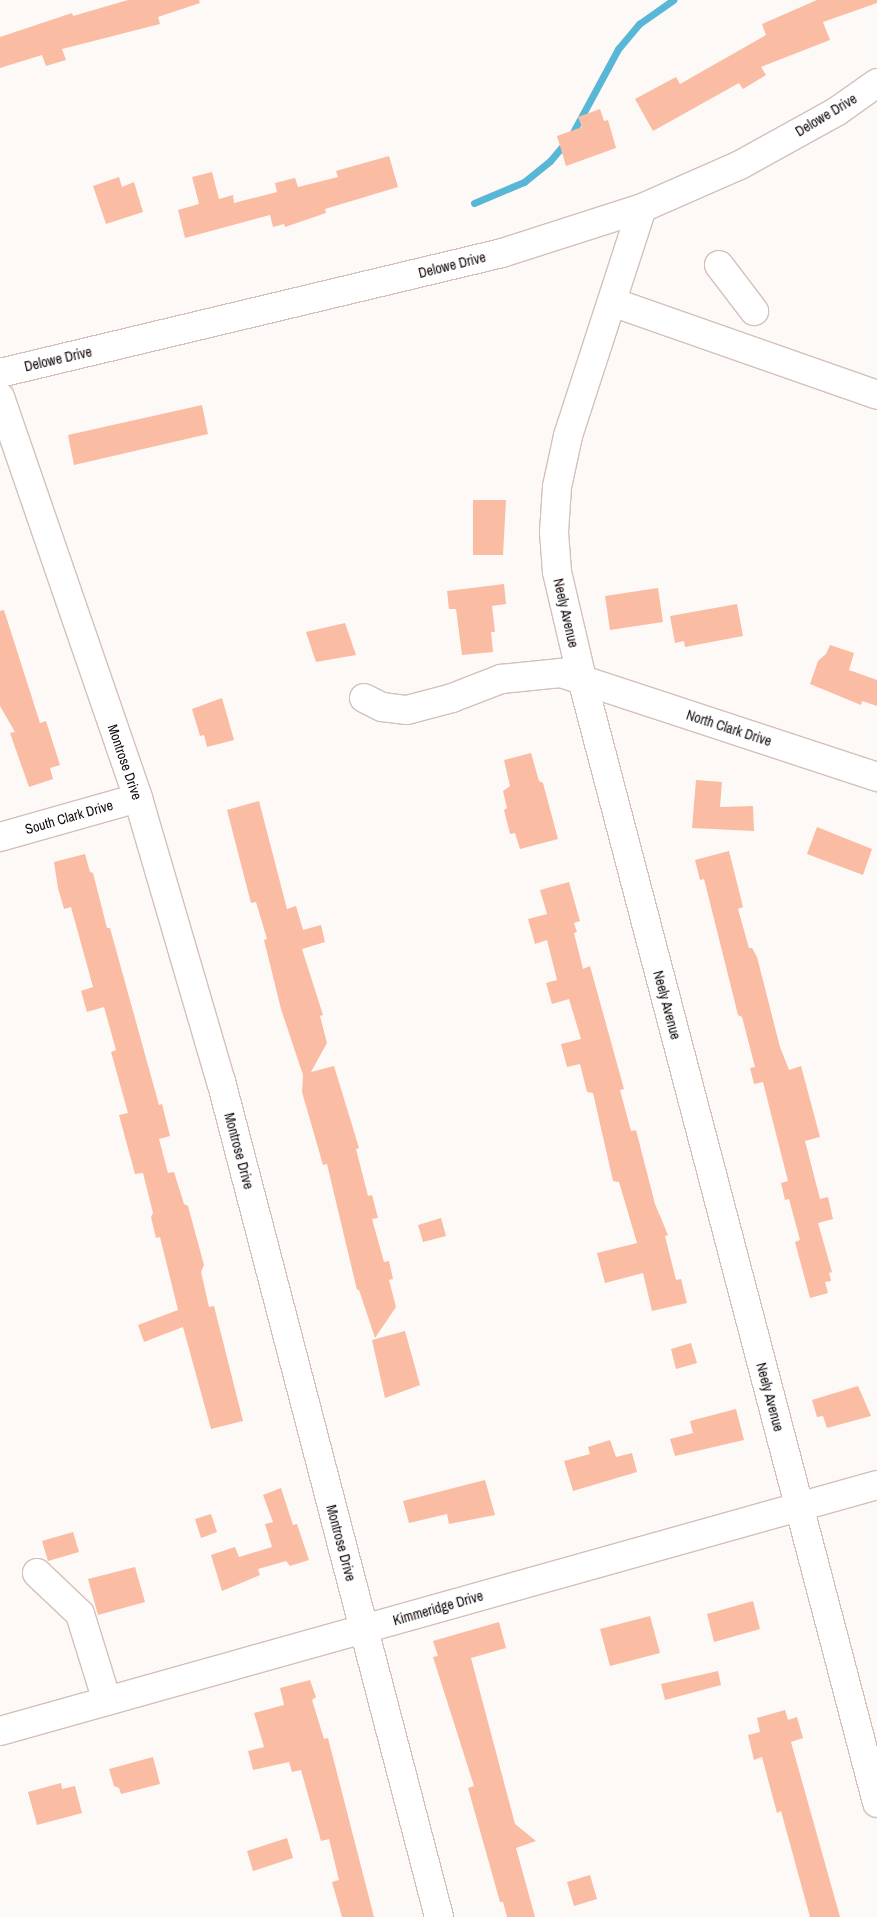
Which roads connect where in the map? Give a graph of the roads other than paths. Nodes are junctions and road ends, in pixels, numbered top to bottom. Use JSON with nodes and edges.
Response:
{"nodes":[{"id":1,"x":877,"y":83,"type":"edge"},
{"id":2,"x":642,"y":208,"type":"junction"},
{"id":3,"x":718,"y":265,"type":"dead end"},
{"id":4,"x":612,"y":302,"type":"junction"},
{"id":5,"x":754,"y":311,"type":"dead end"},
{"id":6,"x":0,"y":373,"type":"edge"},
{"id":7,"x":877,"y":395,"type":"edge"},
{"id":8,"x":0,"y":397,"type":"edge"},
{"id":9,"x":582,"y":679,"type":"junction"},
{"id":10,"x":364,"y":698,"type":"dead end"},
{"id":11,"x":877,"y":777,"type":"edge"},
{"id":12,"x":138,"y":798,"type":"junction"},
{"id":13,"x":0,"y":837,"type":"edge"},
{"id":14,"x":877,"y":1485,"type":"edge"},
{"id":15,"x":799,"y":1507,"type":"junction"},
{"id":16,"x":37,"y":1573,"type":"dead end"},
{"id":17,"x":364,"y":1629,"type":"junction"},
{"id":18,"x":107,"y":1700,"type":"junction"},
{"id":19,"x":0,"y":1731,"type":"edge"},
{"id":20,"x":877,"y":1803,"type":"edge"},
{"id":21,"x":439,"y":1917,"type":"edge"}],
"edges":[{"from":1,"to":2,"type":"street","name":"Delowe Drive"},
{"from":2,"to":4,"type":"street","name":"Neely Avenue"},
{"from":2,"to":6,"type":"street","name":"Delowe Drive"},
{"from":3,"to":5,"type":"street"},
{"from":4,"to":7,"type":"street"},
{"from":4,"to":9,"type":"street","name":"Neely Avenue"},
{"from":8,"to":12,"type":"street","name":"Montrose Drive"},
{"from":9,"to":10,"type":"street","name":"North Clark Drive"},
{"from":9,"to":11,"type":"street","name":"North Clark Drive"},
{"from":9,"to":15,"type":"street","name":"Neely Avenue"},
{"from":12,"to":13,"type":"street","name":"South Clark Drive"},
{"from":12,"to":17,"type":"street","name":"Montrose Drive"},
{"from":14,"to":15,"type":"street","name":"Kimmeridge Drive"},
{"from":15,"to":17,"type":"street","name":"Kimmeridge Drive"},
{"from":15,"to":20,"type":"street","name":"Neely Avenue"},
{"from":16,"to":18,"type":"street"},
{"from":17,"to":18,"type":"street","name":"Kimmeridge Drive"},
{"from":17,"to":21,"type":"street","name":"Montrose Drive"},
{"from":18,"to":19,"type":"street","name":"Kimmeridge Drive"}]}
